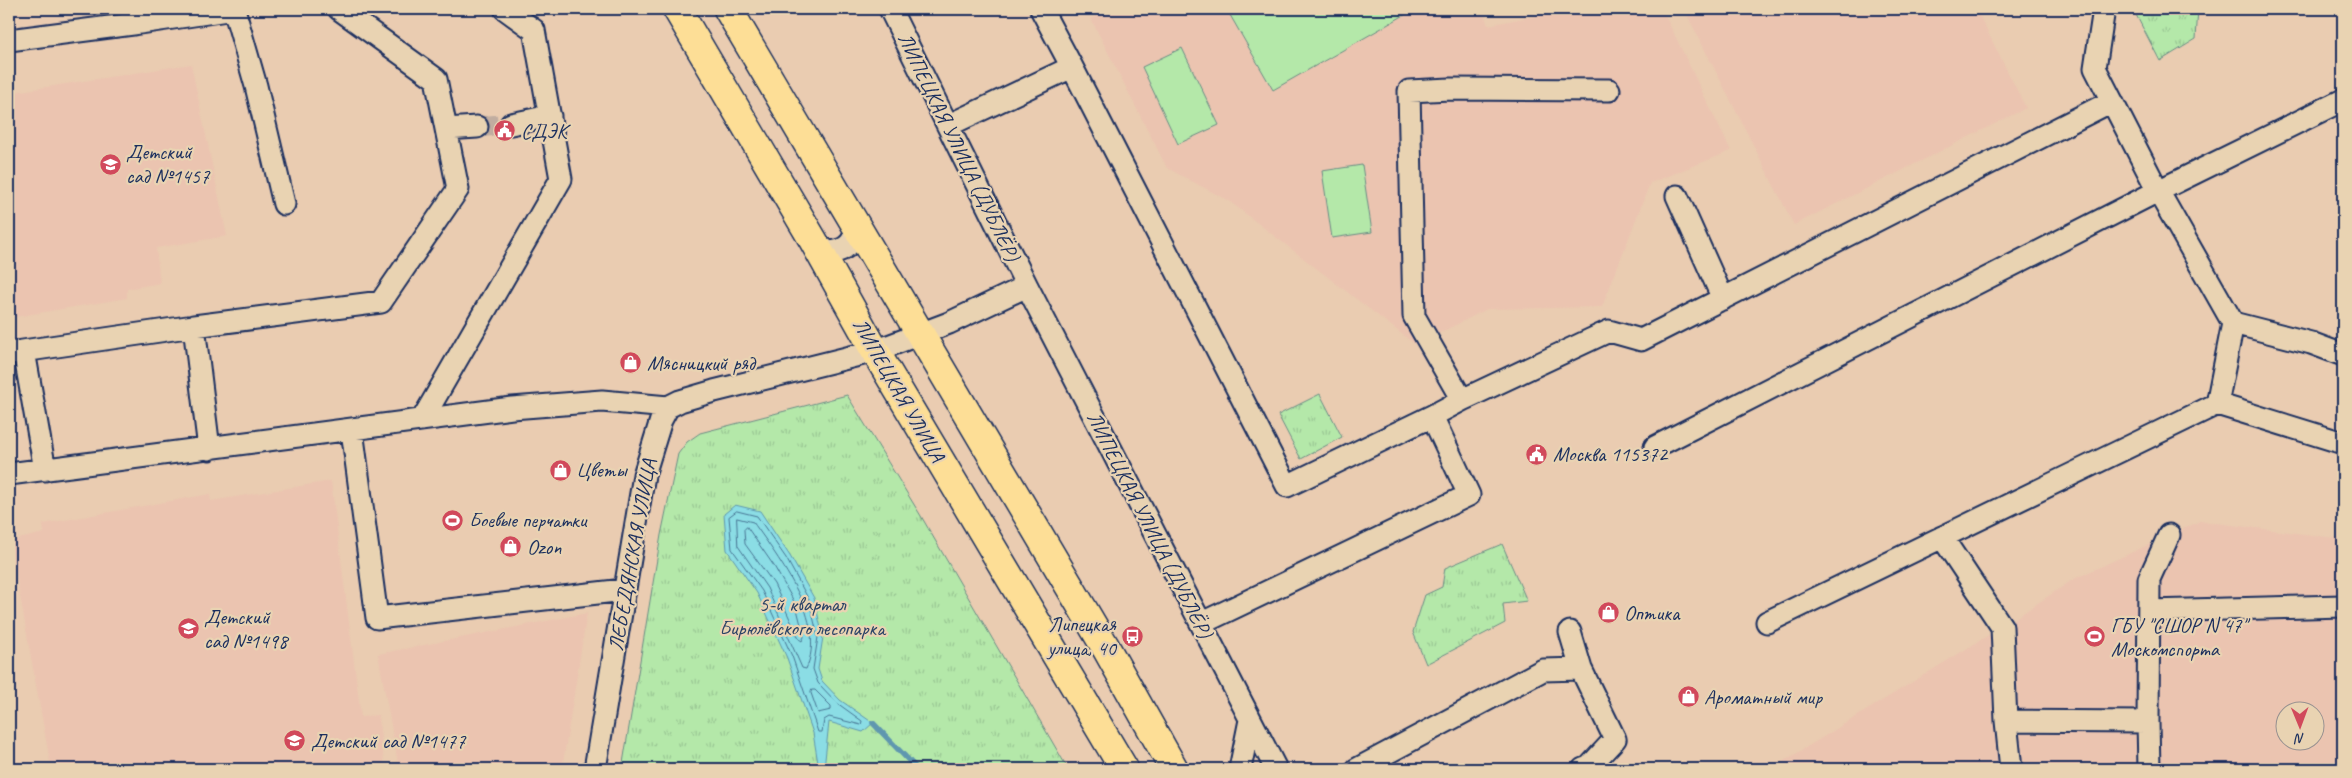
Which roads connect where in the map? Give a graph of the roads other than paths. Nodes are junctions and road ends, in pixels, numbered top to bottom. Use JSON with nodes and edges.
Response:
{"nodes":[{"id":1,"x":234,"y":9,"type":"edge"},
{"id":2,"x":339,"y":9,"type":"edge"},
{"id":3,"x":505,"y":9,"type":"edge"},
{"id":4,"x":677,"y":9,"type":"edge"},
{"id":5,"x":728,"y":9,"type":"edge"},
{"id":6,"x":890,"y":9,"type":"edge"},
{"id":7,"x":1041,"y":9,"type":"edge"},
{"id":8,"x":2104,"y":9,"type":"edge"},
{"id":9,"x":132,"y":16,"type":"edge"},
{"id":10,"x":9,"y":40,"type":"edge"},
{"id":11,"x":1072,"y":66,"type":"junction"},
{"id":12,"x":1609,"y":90,"type":"dead end"},
{"id":13,"x":2343,"y":100,"type":"edge"},
{"id":14,"x":2112,"y":101,"type":"junction"},
{"id":15,"x":550,"y":116,"type":"junction"},
{"id":16,"x":511,"y":124,"type":"tunnel mouth"},
{"id":17,"x":949,"y":125,"type":"junction"},
{"id":18,"x":477,"y":128,"type":"tunnel mouth"},
{"id":19,"x":446,"y":129,"type":"junction"},
{"id":20,"x":2158,"y":191,"type":"junction"},
{"id":21,"x":1677,"y":196,"type":"dead end"},
{"id":22,"x":284,"y":204,"type":"dead end"},
{"id":23,"x":852,"y":217,"type":"junction"},
{"id":24,"x":813,"y":240,"type":"junction"},
{"id":25,"x":1027,"y":286,"type":"junction"},
{"id":26,"x":1722,"y":298,"type":"junction"},
{"id":27,"x":2233,"y":323,"type":"junction"},
{"id":28,"x":194,"y":326,"type":"junction"},
{"id":29,"x":921,"y":334,"type":"junction"},
{"id":30,"x":874,"y":350,"type":"junction"},
{"id":31,"x":16,"y":352,"type":"edge"},
{"id":32,"x":2343,"y":355,"type":"edge"},
{"id":33,"x":1462,"y":400,"type":"junction"},
{"id":34,"x":2217,"y":404,"type":"junction"},
{"id":35,"x":668,"y":407,"type":"junction"},
{"id":36,"x":1432,"y":416,"type":"junction"},
{"id":37,"x":422,"y":420,"type":"junction"},
{"id":38,"x":352,"y":430,"type":"junction"},
{"id":39,"x":2343,"y":443,"type":"edge"},
{"id":40,"x":1655,"y":447,"type":"dead end"},
{"id":41,"x":209,"y":449,"type":"junction"},
{"id":42,"x":44,"y":470,"type":"junction"},
{"id":43,"x":9,"y":474,"type":"edge"},
{"id":44,"x":2169,"y":535,"type":"dead end"},
{"id":45,"x":1942,"y":538,"type":"junction"},
{"id":46,"x":624,"y":590,"type":"junction"},
{"id":47,"x":2343,"y":606,"type":"edge"},
{"id":48,"x":2149,"y":611,"type":"junction"},
{"id":49,"x":1767,"y":622,"type":"dead end"},
{"id":50,"x":1202,"y":624,"type":"junction"},
{"id":51,"x":1570,"y":632,"type":"dead end"},
{"id":52,"x":1581,"y":669,"type":"junction"},
{"id":53,"x":1250,"y":720,"type":"junction"},
{"id":54,"x":2006,"y":721,"type":"junction"},
{"id":55,"x":2148,"y":722,"type":"junction"},
{"id":56,"x":595,"y":769,"type":"edge"},
{"id":57,"x":1124,"y":769,"type":"edge"},
{"id":58,"x":1174,"y":769,"type":"edge"},
{"id":59,"x":1240,"y":769,"type":"edge"},
{"id":60,"x":1276,"y":769,"type":"edge"},
{"id":61,"x":1357,"y":769,"type":"edge"},
{"id":62,"x":1583,"y":769,"type":"edge"},
{"id":63,"x":2012,"y":769,"type":"edge"},
{"id":64,"x":2149,"y":769,"type":"edge"}],
"edges":[{"from":1,"to":9,"type":"street"},
{"from":1,"to":22,"type":"street"},
{"from":2,"to":19,"type":"street"},
{"from":3,"to":15,"type":"street"},
{"from":4,"to":24,"type":"main road","name":"ЛИПЕЦКАЯ УЛИЦА"},
{"from":5,"to":23,"type":"main road"},
{"from":6,"to":17,"type":"street","name":"ЛИПЕЦКАЯ УЛИЦА (ДУБЛЁР)"},
{"from":7,"to":11,"type":"street"},
{"from":8,"to":14,"type":"street"},
{"from":9,"to":10,"type":"street"},
{"from":11,"to":17,"type":"street"},
{"from":11,"to":36,"type":"street"},
{"from":12,"to":33,"type":"street"},
{"from":13,"to":20,"type":"street"},
{"from":14,"to":20,"type":"street"},
{"from":14,"to":26,"type":"street"},
{"from":15,"to":16,"type":"street"},
{"from":15,"to":37,"type":"street"},
{"from":17,"to":25,"type":"street","name":"ЛИПЕЦКАЯ УЛИЦА (ДУБЛЁР)"},
{"from":18,"to":19,"type":"street"},
{"from":19,"to":28,"type":"street"},
{"from":20,"to":27,"type":"street"},
{"from":20,"to":40,"type":"street"},
{"from":21,"to":26,"type":"street"},
{"from":23,"to":24,"type":"street"},
{"from":23,"to":29,"type":"main road"},
{"from":24,"to":30,"type":"main road","name":"ЛИПЕЦКАЯ УЛИЦА"},
{"from":25,"to":29,"type":"street","name":"ЛИПЕЦКАЯ УЛИЦА (ДУБЛЁР)"},
{"from":25,"to":50,"type":"street","name":"ЛИПЕЦКАЯ УЛИЦА (ДУБЛЁР)"},
{"from":26,"to":33,"type":"street"},
{"from":27,"to":32,"type":"street"},
{"from":27,"to":34,"type":"street"},
{"from":28,"to":31,"type":"street"},
{"from":28,"to":41,"type":"street"},
{"from":29,"to":30,"type":"street","name":"ЛИПЕЦКАЯ УЛИЦА (ДУБЛЁР)"},
{"from":29,"to":58,"type":"main road"},
{"from":30,"to":35,"type":"street"},
{"from":30,"to":57,"type":"main road","name":"ЛИПЕЦКАЯ УЛИЦА"},
{"from":31,"to":42,"type":"street"},
{"from":33,"to":36,"type":"street"},
{"from":34,"to":39,"type":"street"},
{"from":34,"to":45,"type":"street"},
{"from":35,"to":37,"type":"street"},
{"from":35,"to":46,"type":"street","name":"ЛЕБЕДЯНСКАЯ УЛИЦА"},
{"from":36,"to":50,"type":"street"},
{"from":37,"to":38,"type":"street"},
{"from":38,"to":41,"type":"street"},
{"from":38,"to":46,"type":"street"},
{"from":41,"to":42,"type":"street"},
{"from":42,"to":43,"type":"street"},
{"from":44,"to":48,"type":"street"},
{"from":45,"to":49,"type":"street"},
{"from":45,"to":54,"type":"street"},
{"from":46,"to":56,"type":"street","name":"ЛЕБЕДЯНСКАЯ УЛИЦА"},
{"from":47,"to":48,"type":"street"},
{"from":48,"to":55,"type":"street"},
{"from":50,"to":53,"type":"street","name":"ЛИПЕЦКАЯ УЛИЦА (ДУБЛЁР)"},
{"from":51,"to":52,"type":"street"},
{"from":52,"to":61,"type":"street"},
{"from":52,"to":62,"type":"street"},
{"from":53,"to":59,"type":"street"},
{"from":53,"to":60,"type":"street","name":"ЛИПЕЦКАЯ УЛИЦА (ДУБЛЁР)"},
{"from":54,"to":55,"type":"street"},
{"from":54,"to":63,"type":"street"},
{"from":55,"to":64,"type":"street"}]}
